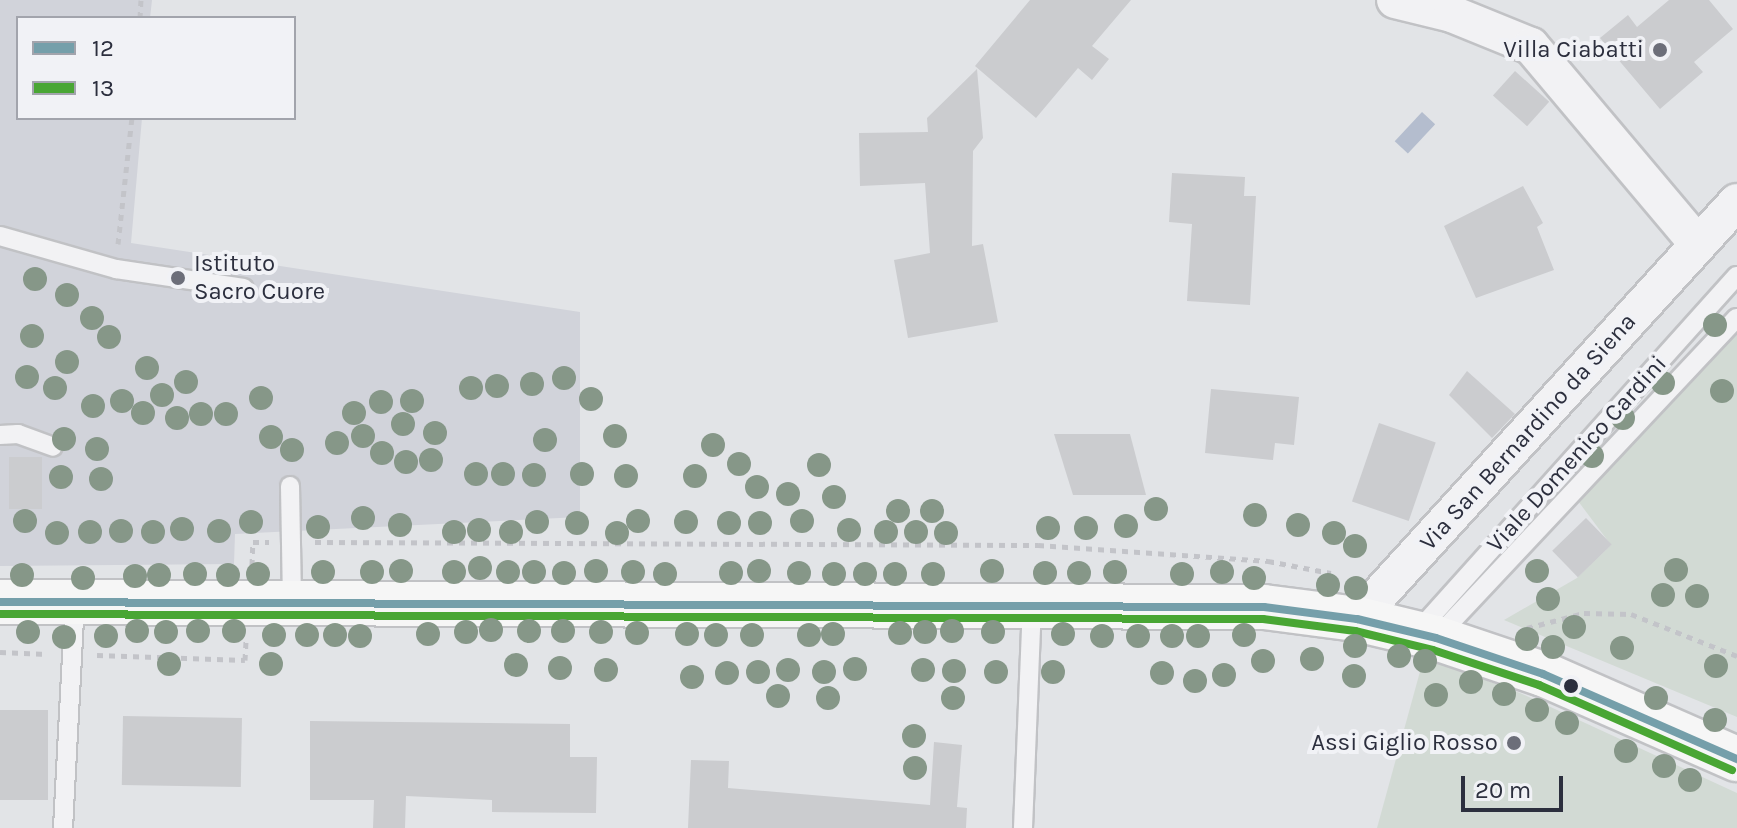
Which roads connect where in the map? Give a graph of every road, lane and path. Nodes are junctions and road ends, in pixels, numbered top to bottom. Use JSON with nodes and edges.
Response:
{"nodes":[{"id":1,"x":1395,"y":0,"type":"edge"},
{"id":2,"x":132,"y":120,"type":"edge"},
{"id":3,"x":1737,"y":202,"type":"edge"},
{"id":4,"x":0,"y":236,"type":"edge"},
{"id":5,"x":1697,"y":243,"type":"junction"},
{"id":6,"x":116,"y":269,"type":"junction"},
{"id":7,"x":1737,"y":276,"type":"edge"},
{"id":8,"x":244,"y":288,"type":"dead end"},
{"id":9,"x":1737,"y":318,"type":"edge"},
{"id":10,"x":0,"y":435,"type":"edge"},
{"id":11,"x":53,"y":447,"type":"dead end"},
{"id":12,"x":290,"y":486,"type":"dead end"},
{"id":13,"x":0,"y":602,"type":"edge"},
{"id":14,"x":75,"y":602,"type":"junction"},
{"id":15,"x":292,"y":602,"type":"junction"},
{"id":16,"x":1032,"y":604,"type":"junction"},
{"id":17,"x":1357,"y":619,"type":"junction"},
{"id":18,"x":1522,"y":629,"type":"dead end"},
{"id":19,"x":1426,"y":635,"type":"junction"},
{"id":20,"x":1737,"y":656,"type":"edge"},
{"id":21,"x":1737,"y":759,"type":"edge"},
{"id":22,"x":63,"y":828,"type":"edge"},
{"id":23,"x":1023,"y":828,"type":"edge"}],
"edges":[{"from":1,"to":5,"type":"street"},
{"from":2,"to":6,"type":"path"},
{"from":3,"to":5,"type":"street","name":"Via San Bernardino da Siena"},
{"from":4,"to":6,"type":"lane"},
{"from":5,"to":17,"type":"street","name":"Via San Bernardino da Siena"},
{"from":6,"to":8,"type":"lane"},
{"from":7,"to":19,"type":"lane","name":"Viale Domenico Cardini"},
{"from":9,"to":19,"type":"lane","name":"Viale Domenico Cardini"},
{"from":10,"to":11,"type":"lane"},
{"from":12,"to":15,"type":"lane"},
{"from":13,"to":14,"type":"main road"},
{"from":14,"to":15,"type":"main road"},
{"from":14,"to":22,"type":"lane"},
{"from":15,"to":16,"type":"main road"},
{"from":16,"to":17,"type":"main road"},
{"from":16,"to":23,"type":"lane"},
{"from":17,"to":19,"type":"main road"},
{"from":18,"to":20,"type":"path"},
{"from":19,"to":21,"type":"main road"}]}
